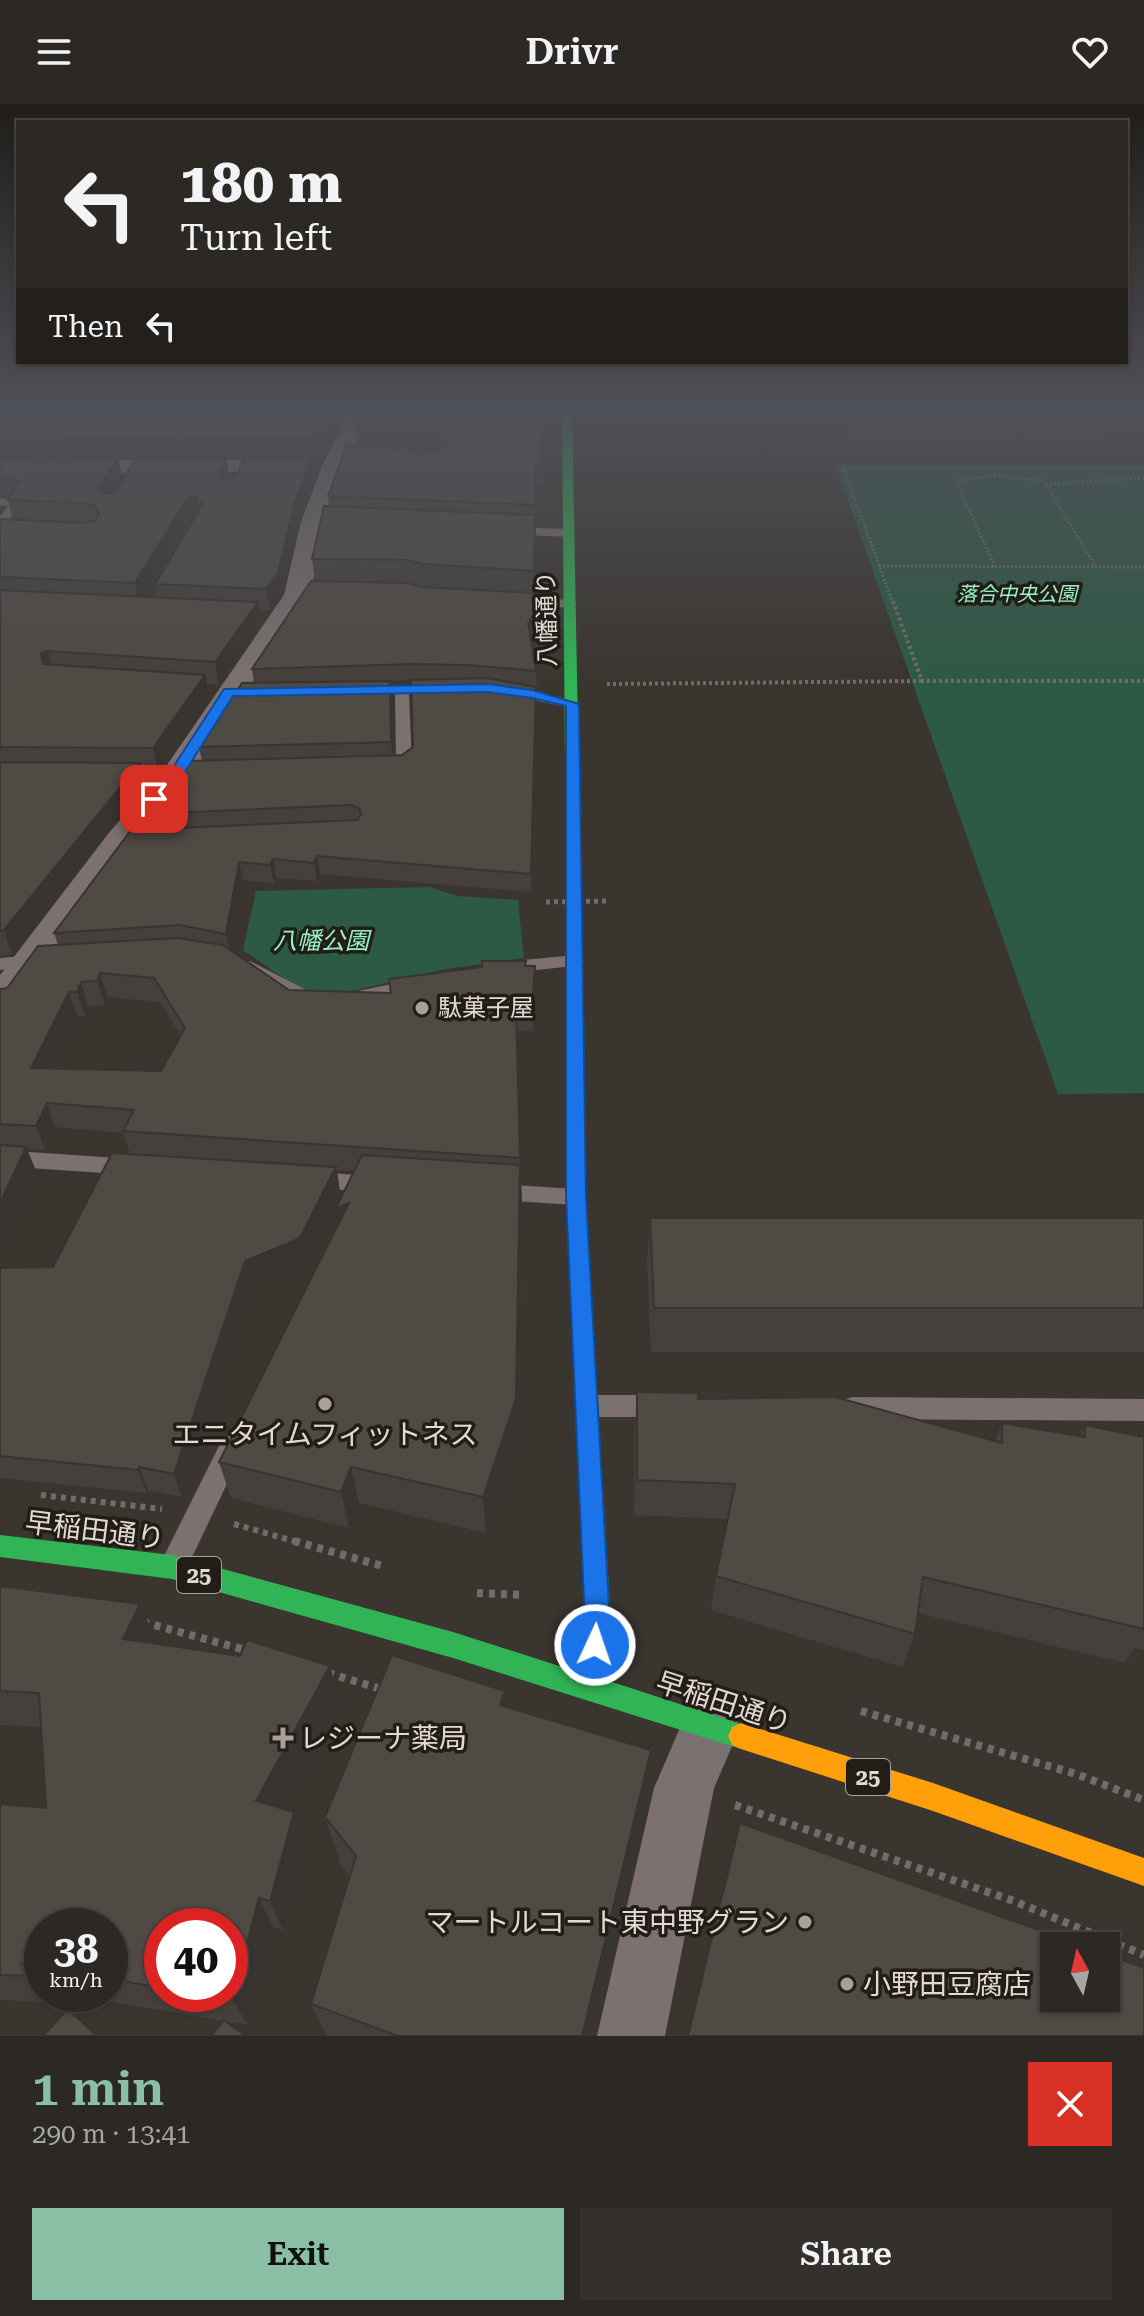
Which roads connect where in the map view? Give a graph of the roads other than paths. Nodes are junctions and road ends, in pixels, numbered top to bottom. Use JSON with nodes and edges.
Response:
{"nodes":[{"id":1,"x":329,"y":501,"type":"edge"},
{"id":2,"x":568,"y":501,"type":"edge"},
{"id":3,"x":0,"y":502,"type":"edge"},
{"id":4,"x":0,"y":526,"type":"edge"},
{"id":5,"x":30,"y":530,"type":"edge"},
{"id":6,"x":500,"y":530,"type":"edge"},
{"id":7,"x":569,"y":533,"type":"junction"},
{"id":8,"x":500,"y":599,"type":"edge"},
{"id":9,"x":570,"y":604,"type":"junction"},
{"id":10,"x":460,"y":688,"type":"edge"},
{"id":11,"x":488,"y":688,"type":"edge"},
{"id":12,"x":355,"y":691,"type":"edge"},
{"id":13,"x":402,"y":691,"type":"junction"},
{"id":14,"x":572,"y":704,"type":"junction"},
{"id":15,"x":374,"y":766,"type":"edge"},
{"id":16,"x":180,"y":774,"type":"junction"},
{"id":17,"x":95,"y":777,"type":"edge"},
{"id":18,"x":151,"y":840,"type":"edge"},
{"id":19,"x":120,"y":841,"type":"junction"},
{"id":20,"x":59,"y":959,"type":"edge"},
{"id":21,"x":227,"y":960,"type":"edge"},
{"id":22,"x":575,"y":961,"type":"junction"},
{"id":23,"x":13,"y":963,"type":"edge"},
{"id":24,"x":485,"y":971,"type":"edge"},
{"id":25,"x":441,"y":980,"type":"edge"},
{"id":26,"x":0,"y":1001,"type":"edge"},
{"id":27,"x":0,"y":1158,"type":"edge"},
{"id":28,"x":156,"y":1169,"type":"edge"},
{"id":29,"x":296,"y":1179,"type":"edge"},
{"id":30,"x":359,"y":1183,"type":"junction"},
{"id":31,"x":404,"y":1186,"type":"edge"},
{"id":32,"x":480,"y":1191,"type":"edge"},
{"id":33,"x":576,"y":1197,"type":"junction"},
{"id":34,"x":345,"y":1211,"type":"edge"},
{"id":35,"x":587,"y":1406,"type":"junction"},
{"id":36,"x":689,"y":1407,"type":"edge"},
{"id":37,"x":830,"y":1408,"type":"edge"},
{"id":38,"x":1144,"y":1410,"type":"edge"},
{"id":39,"x":245,"y":1419,"type":"edge"},
{"id":40,"x":0,"y":1546,"type":"edge"},
{"id":41,"x":172,"y":1567,"type":"junction"},
{"id":42,"x":589,"y":1688,"type":"junction"},
{"id":43,"x":710,"y":1728,"type":"junction"},
{"id":44,"x":1144,"y":1872,"type":"edge"},
{"id":45,"x":631,"y":2036,"type":"edge"}],
"edges":[{"from":1,"to":16,"type":"street"},
{"from":2,"to":7,"type":"street","name":"八幡通り"},
{"from":3,"to":4,"type":"lane"},
{"from":4,"to":5,"type":"street"},
{"from":6,"to":7,"type":"lane"},
{"from":7,"to":9,"type":"street","name":"八幡通り"},
{"from":8,"to":9,"type":"lane"},
{"from":9,"to":14,"type":"street","name":"八幡通り"},
{"from":10,"to":13,"type":"lane"},
{"from":11,"to":14,"type":"lane"},
{"from":12,"to":13,"type":"lane"},
{"from":13,"to":15,"type":"lane"},
{"from":14,"to":22,"type":"street","name":"八幡通り"},
{"from":16,"to":17,"type":"lane"},
{"from":16,"to":19,"type":"street"},
{"from":18,"to":19,"type":"lane"},
{"from":19,"to":23,"type":"street"},
{"from":20,"to":23,"type":"lane"},
{"from":21,"to":25,"type":"lane"},
{"from":22,"to":24,"type":"lane"},
{"from":22,"to":33,"type":"street","name":"八幡通り"},
{"from":23,"to":26,"type":"street"},
{"from":27,"to":28,"type":"lane"},
{"from":29,"to":30,"type":"lane"},
{"from":30,"to":31,"type":"lane"},
{"from":30,"to":34,"type":"lane"},
{"from":32,"to":33,"type":"lane"},
{"from":33,"to":35,"type":"street","name":"八幡通り"},
{"from":35,"to":36,"type":"lane"},
{"from":35,"to":42,"type":"street","name":"八幡通り"},
{"from":37,"to":38,"type":"lane"},
{"from":39,"to":41,"type":"lane"},
{"from":40,"to":41,"type":"street","name":"早稲田通り","number":"25"},
{"from":41,"to":42,"type":"street","name":"早稲田通り","number":"25"},
{"from":42,"to":43,"type":"street","name":"早稲田通り","number":"25"},
{"from":43,"to":44,"type":"street","name":"早稲田通り","number":"25"},
{"from":43,"to":45,"type":"street"}]}
